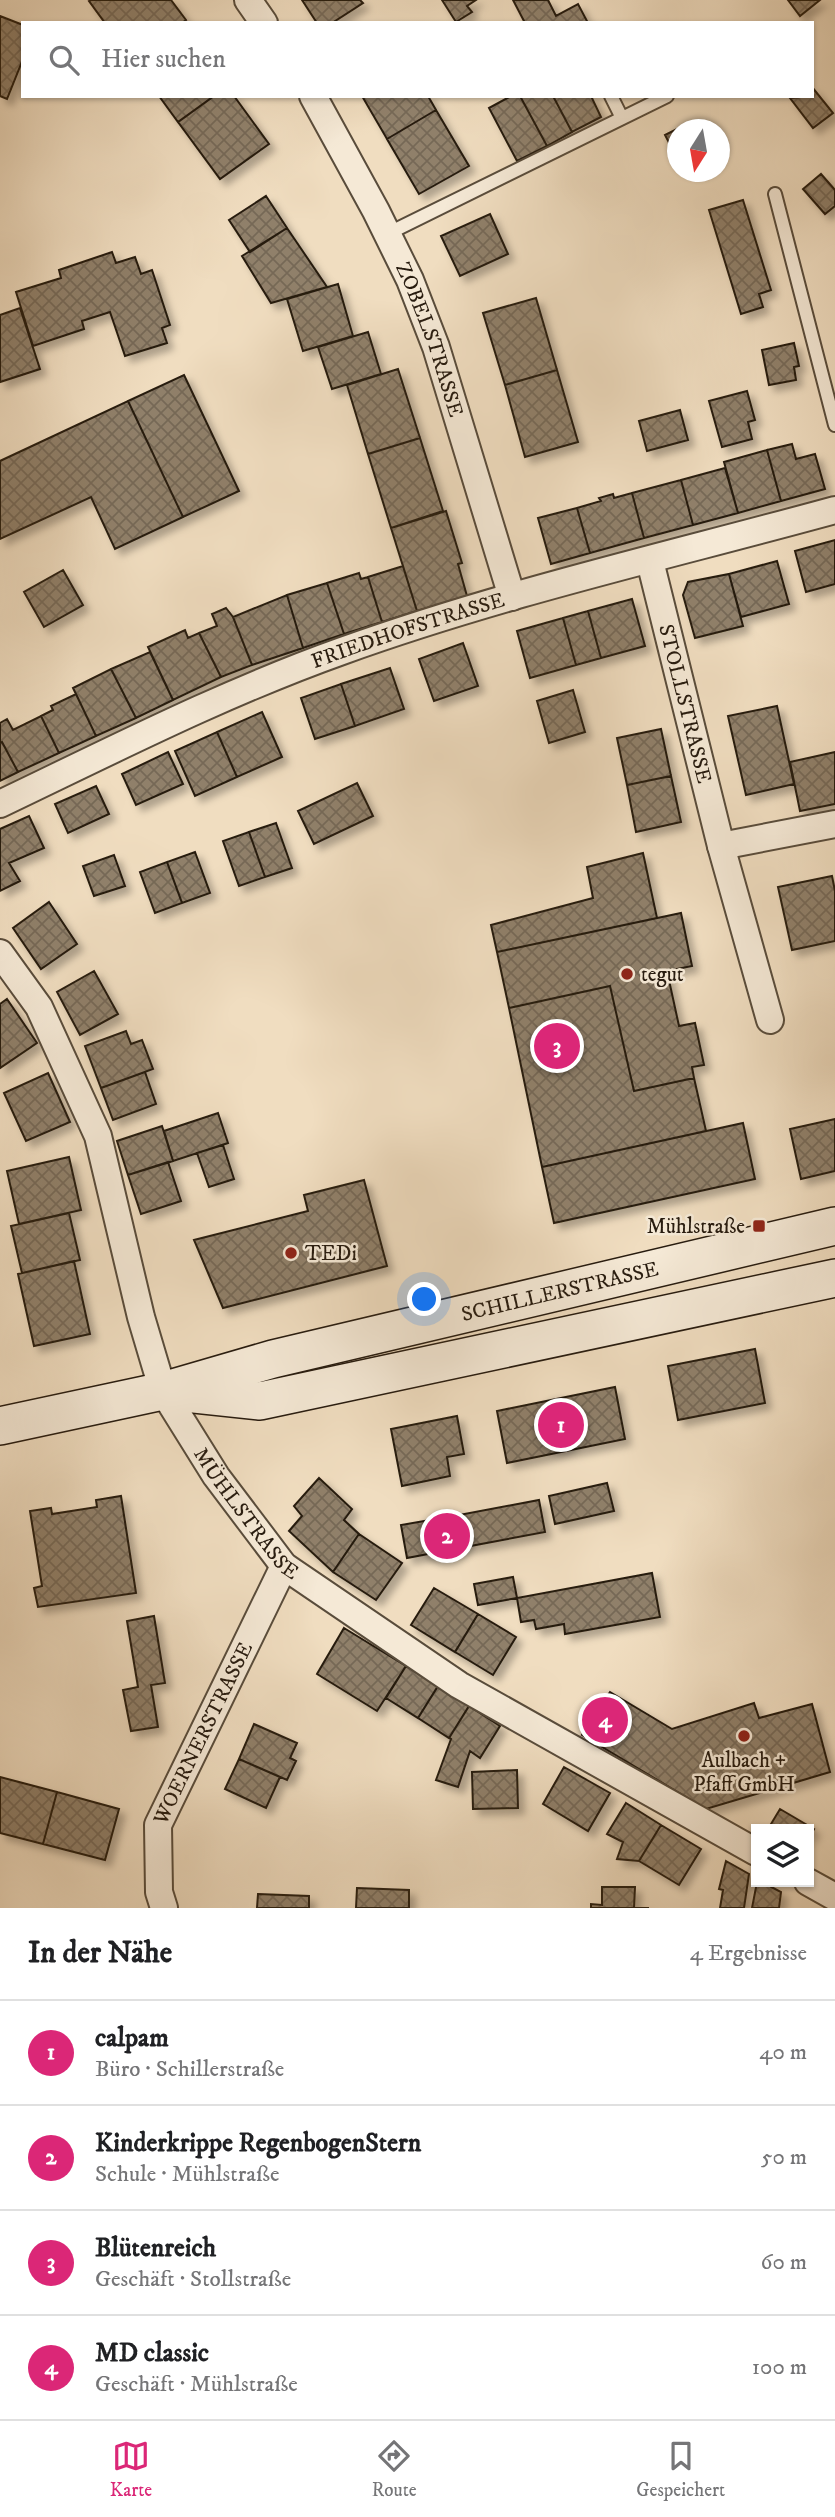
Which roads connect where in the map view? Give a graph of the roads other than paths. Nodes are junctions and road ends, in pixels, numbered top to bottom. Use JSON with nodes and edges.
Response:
{"nodes":[{"id":1,"x":248,"y":0,"type":"edge"},
{"id":2,"x":263,"y":21,"type":"edge"},
{"id":3,"x":314,"y":98,"type":"edge"},
{"id":4,"x":612,"y":98,"type":"edge"},
{"id":5,"x":663,"y":98,"type":"edge"},
{"id":6,"x":622,"y":118,"type":"junction"},
{"id":7,"x":775,"y":194,"type":"dead end"},
{"id":8,"x":387,"y":234,"type":"junction"},
{"id":9,"x":835,"y":425,"type":"edge"},
{"id":10,"x":835,"y":510,"type":"edge"},
{"id":11,"x":650,"y":561,"type":"junction"},
{"id":12,"x":512,"y":597,"type":"junction"},
{"id":13,"x":0,"y":804,"type":"edge"},
{"id":14,"x":835,"y":824,"type":"edge"},
{"id":15,"x":721,"y":846,"type":"junction"},
{"id":16,"x":0,"y":953,"type":"edge"},
{"id":17,"x":769,"y":1020,"type":"dead end"},
{"id":18,"x":835,"y":1226,"type":"edge"},
{"id":19,"x":835,"y":1278,"type":"edge"},
{"id":20,"x":163,"y":1391,"type":"junction"},
{"id":21,"x":0,"y":1426,"type":"edge"},
{"id":22,"x":284,"y":1566,"type":"junction"},
{"id":23,"x":751,"y":1849,"type":"edge"},
{"id":24,"x":814,"y":1885,"type":"edge"},
{"id":25,"x":835,"y":1897,"type":"edge"},
{"id":26,"x":164,"y":1908,"type":"edge"}],
"edges":[{"from":1,"to":2,"type":"street"},
{"from":3,"to":8,"type":"street","name":"ZOBELSTRASSE"},
{"from":4,"to":6,"type":"lane"},
{"from":5,"to":6,"type":"lane"},
{"from":6,"to":8,"type":"lane"},
{"from":7,"to":9,"type":"lane"},
{"from":8,"to":12,"type":"street","name":"ZOBELSTRASSE"},
{"from":10,"to":11,"type":"street","name":"FRIEDHOFSTRASSE"},
{"from":11,"to":12,"type":"street","name":"FRIEDHOFSTRASSE"},
{"from":11,"to":15,"type":"street","name":"STOLLSTRASSE"},
{"from":12,"to":13,"type":"street","name":"FRIEDHOFSTRASSE"},
{"from":14,"to":15,"type":"street"},
{"from":15,"to":17,"type":"street","name":"STOLLSTRASSE"},
{"from":16,"to":20,"type":"street","name":"MÜHLSTRASSE"},
{"from":18,"to":20,"type":"main road","name":"SCHILLERSTRASSE"},
{"from":19,"to":20,"type":"main road","name":"SCHILLERSTRASSE"},
{"from":20,"to":21,"type":"main road","name":"SCHILLERSTRASSE"},
{"from":20,"to":22,"type":"street","name":"MÜHLSTRASSE"},
{"from":22,"to":23,"type":"street","name":"MÜHLSTRASSE"},
{"from":22,"to":26,"type":"street","name":"WOERNERSTRASSE"},
{"from":24,"to":25,"type":"street"}]}
